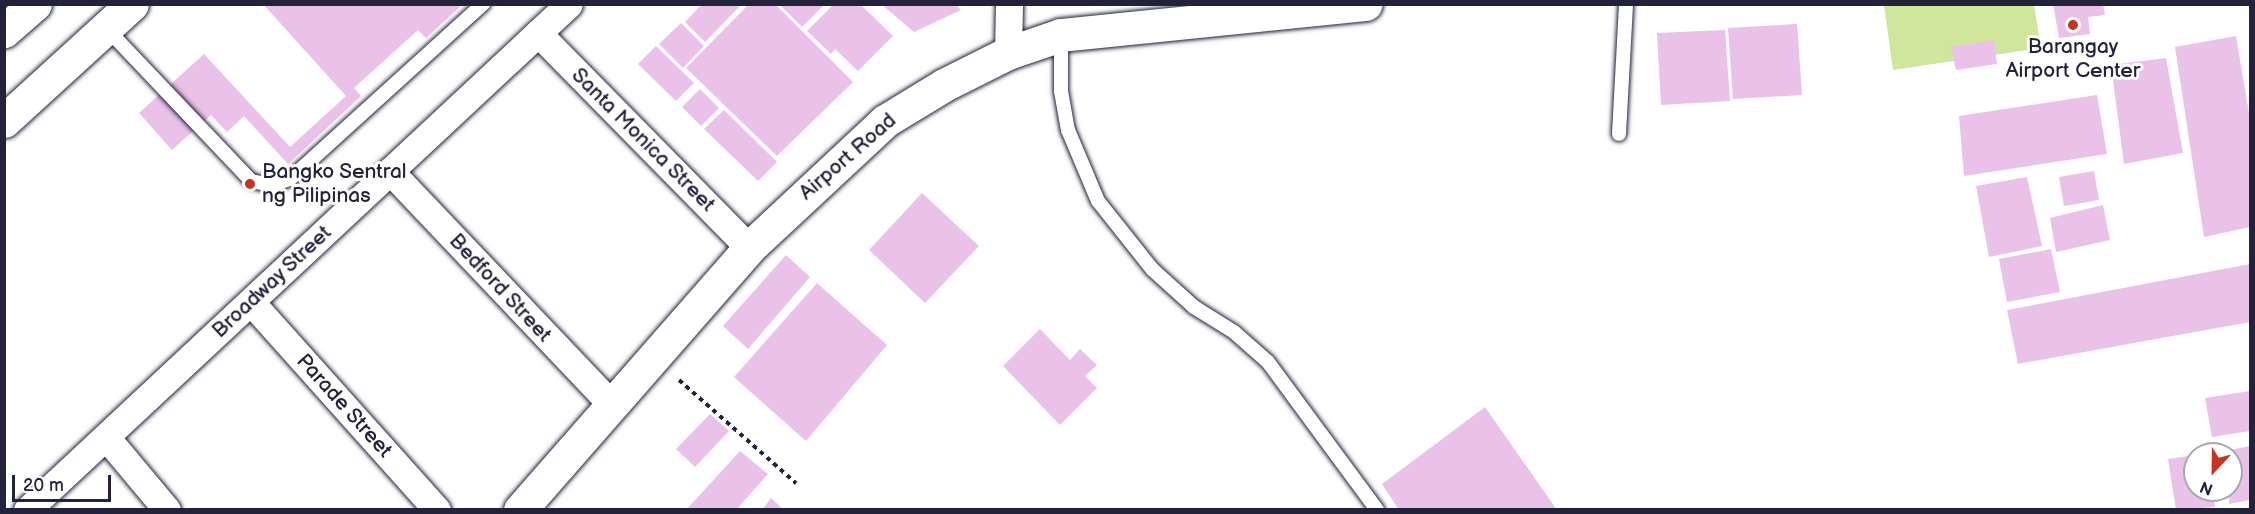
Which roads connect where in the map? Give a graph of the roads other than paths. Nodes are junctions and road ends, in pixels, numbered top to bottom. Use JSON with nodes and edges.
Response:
{"nodes":[{"id":1,"x":35,"y":4,"type":"edge"},
{"id":2,"x":483,"y":4,"type":"edge"},
{"id":3,"x":569,"y":4,"type":"edge"},
{"id":4,"x":1009,"y":4,"type":"edge"},
{"id":5,"x":1365,"y":4,"type":"edge"},
{"id":6,"x":1626,"y":4,"type":"edge"},
{"id":7,"x":128,"y":12,"type":"edge"},
{"id":8,"x":4,"y":32,"type":"edge"},
{"id":9,"x":538,"y":33,"type":"junction"},
{"id":10,"x":1061,"y":35,"type":"junction"},
{"id":11,"x":1008,"y":53,"type":"junction"},
{"id":12,"x":4,"y":121,"type":"edge"},
{"id":13,"x":1619,"y":134,"type":"dead end"},
{"id":14,"x":390,"y":171,"type":"junction"},
{"id":15,"x":749,"y":248,"type":"junction"},
{"id":16,"x":251,"y":302,"type":"junction"},
{"id":17,"x":610,"y":403,"type":"junction"},
{"id":18,"x":106,"y":437,"type":"junction"},
{"id":19,"x":27,"y":510,"type":"edge"},
{"id":20,"x":167,"y":510,"type":"edge"},
{"id":21,"x":437,"y":510,"type":"edge"},
{"id":22,"x":520,"y":510,"type":"edge"},
{"id":23,"x":1377,"y":510,"type":"edge"}],
"edges":[{"from":1,"to":8,"type":"street"},
{"from":2,"to":7,"type":"lane"},
{"from":3,"to":9,"type":"street","name":"Broadway Street"},
{"from":4,"to":11,"type":"street"},
{"from":5,"to":10,"type":"street","name":"Airport Road"},
{"from":6,"to":13,"type":"lane"},
{"from":7,"to":12,"type":"street"},
{"from":9,"to":14,"type":"street","name":"Broadway Street"},
{"from":9,"to":15,"type":"street","name":"Santa Monica Street"},
{"from":10,"to":11,"type":"street","name":"Airport Road"},
{"from":10,"to":23,"type":"lane"},
{"from":11,"to":15,"type":"street","name":"Airport Road"},
{"from":14,"to":16,"type":"street","name":"Broadway Street"},
{"from":14,"to":17,"type":"street","name":"Bedford Street"},
{"from":15,"to":17,"type":"street","name":"Airport Road"},
{"from":16,"to":18,"type":"street","name":"Broadway Street"},
{"from":16,"to":21,"type":"street","name":"Parade Street"},
{"from":17,"to":22,"type":"street","name":"Airport Road"},
{"from":18,"to":19,"type":"street","name":"Broadway Street"},
{"from":18,"to":20,"type":"street"}]}
